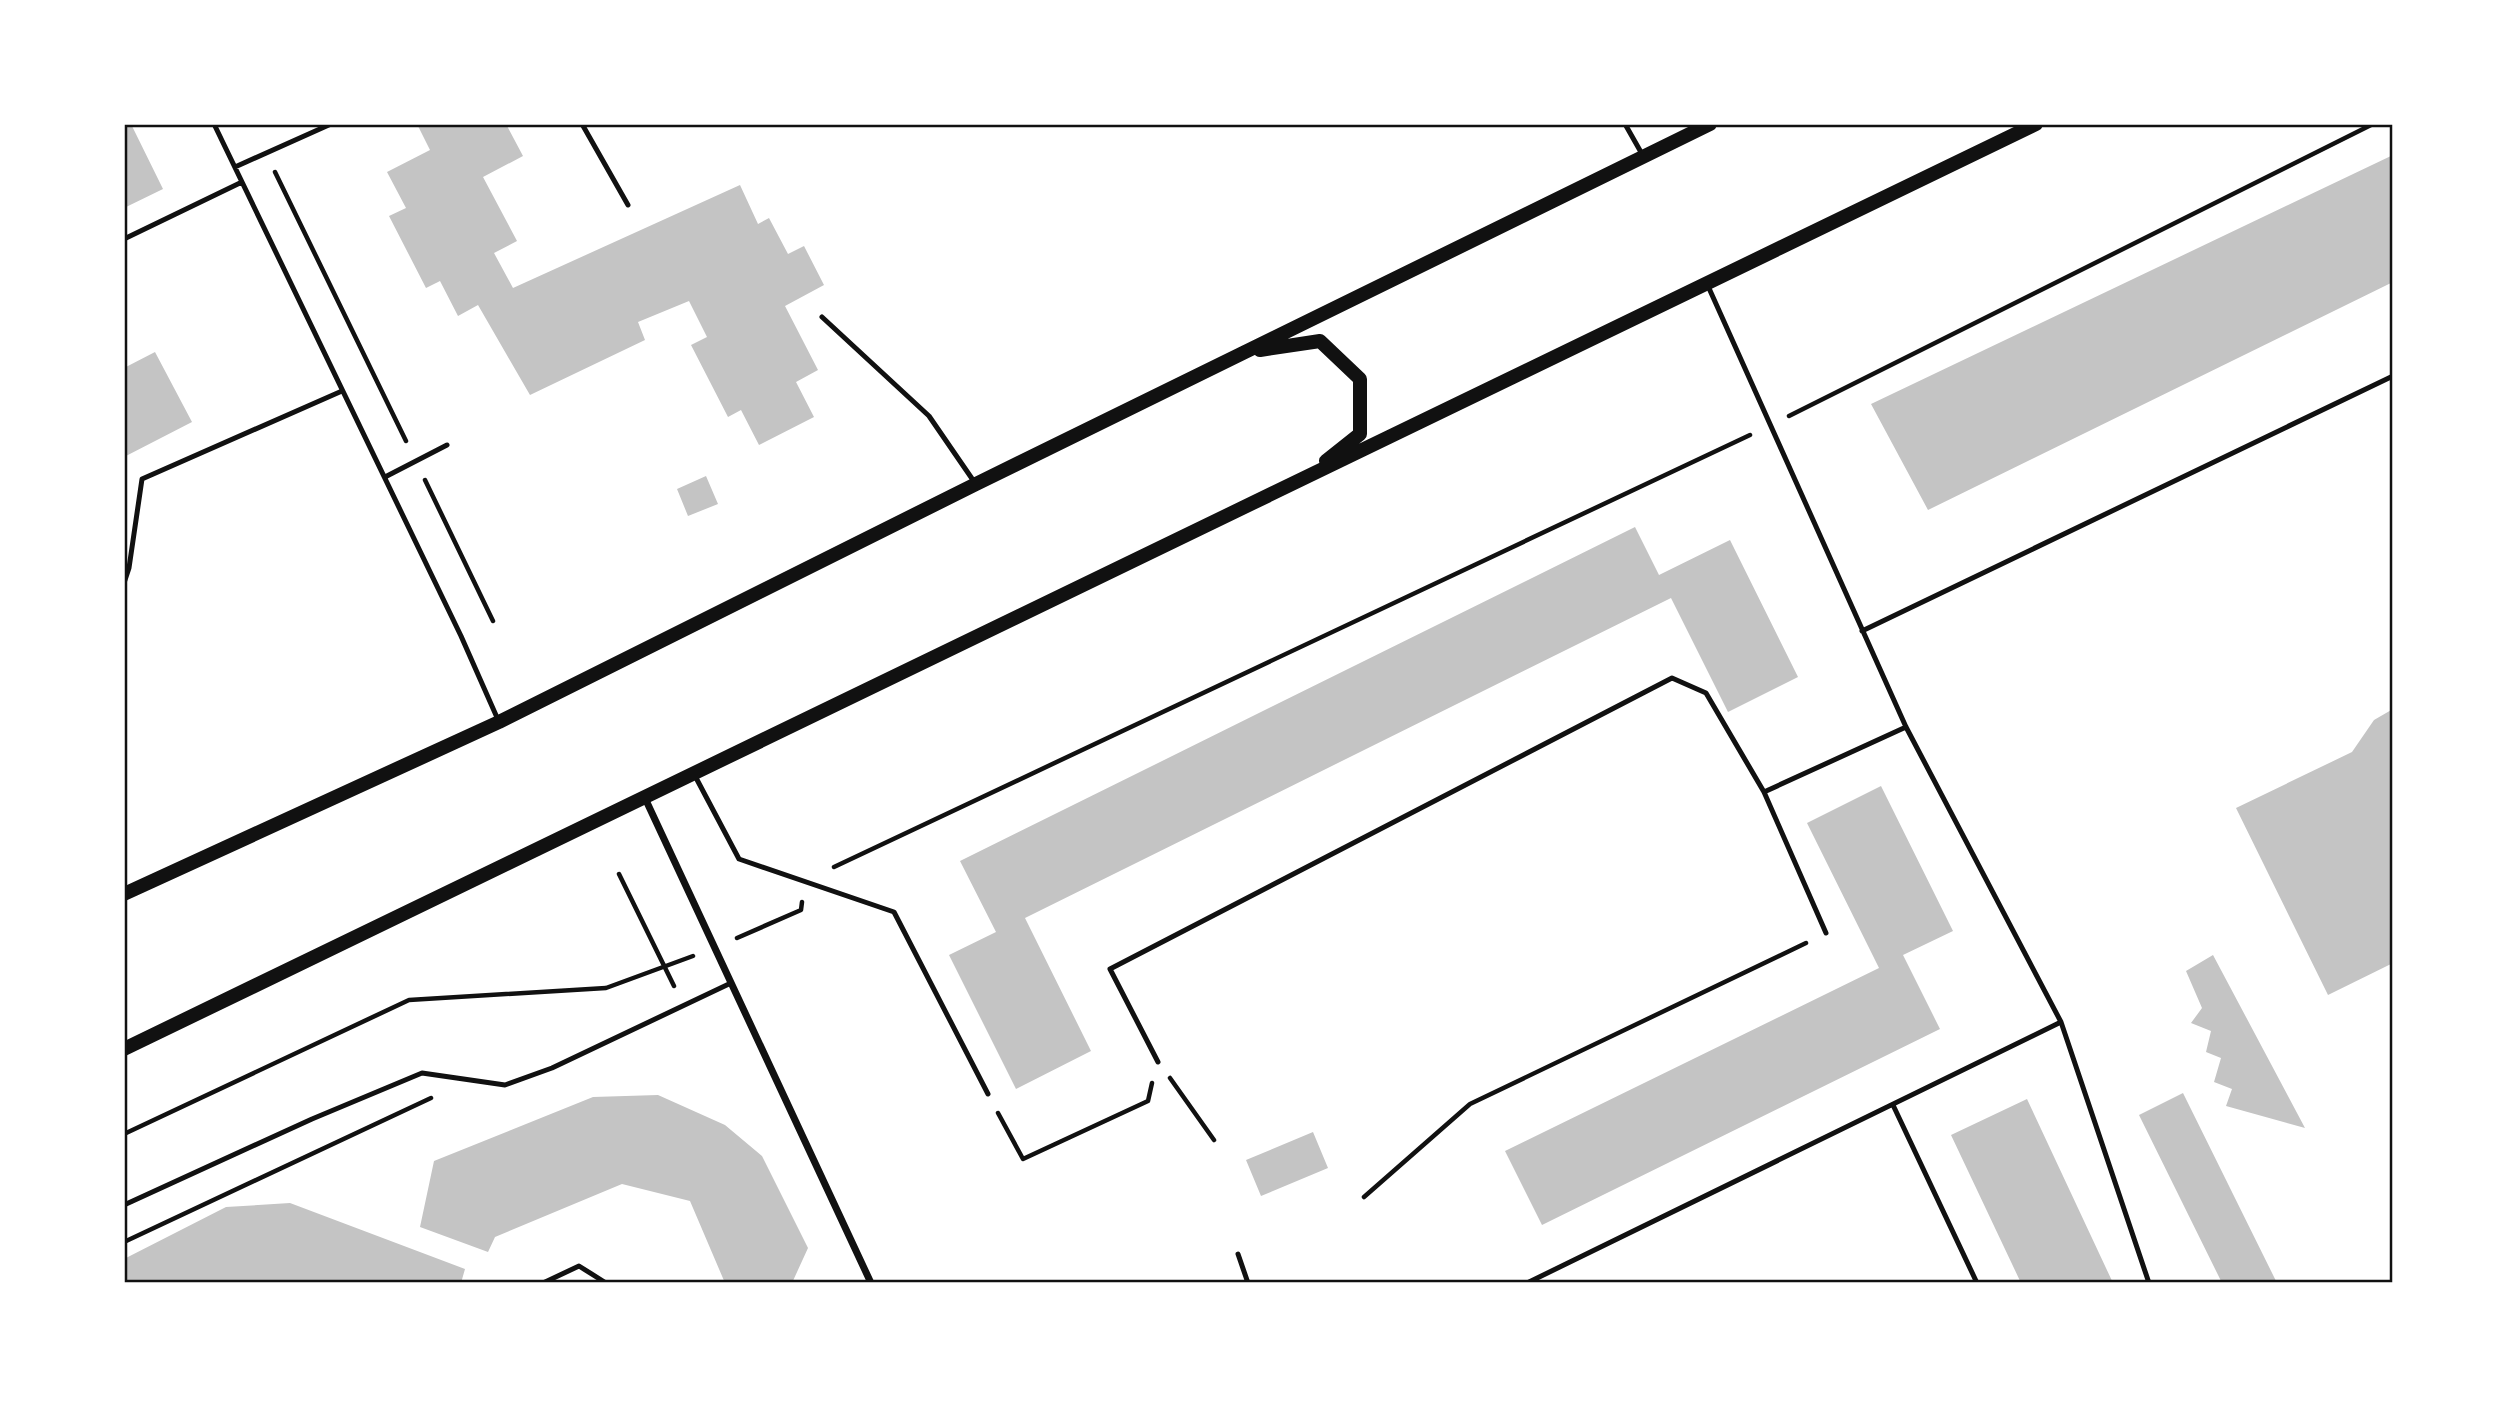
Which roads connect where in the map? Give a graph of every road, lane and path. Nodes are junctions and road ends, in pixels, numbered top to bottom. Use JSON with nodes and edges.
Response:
{"nodes":[{"id":1,"x":214,"y":124,"type":"edge"},
{"id":2,"x":331,"y":124,"type":"edge"},
{"id":3,"x":582,"y":124,"type":"edge"},
{"id":4,"x":1625,"y":124,"type":"edge"},
{"id":5,"x":1710,"y":124,"type":"edge"},
{"id":6,"x":2036,"y":124,"type":"edge"},
{"id":7,"x":2373,"y":124,"type":"edge"},
{"id":8,"x":266,"y":154,"type":"junction"},
{"id":9,"x":1643,"y":157,"type":"junction"},
{"id":10,"x":235,"y":167,"type":"junction"},
{"id":11,"x":242,"y":181,"type":"junction"},
{"id":12,"x":628,"y":205,"type":"dead end"},
{"id":13,"x":124,"y":239,"type":"edge"},
{"id":14,"x":1707,"y":285,"type":"junction"},
{"id":15,"x":822,"y":317,"type":"dead end"},
{"id":16,"x":1247,"y":352,"type":"junction"},
{"id":17,"x":2393,"y":376,"type":"edge"},
{"id":18,"x":342,"y":391,"type":"junction"},
{"id":19,"x":1769,"y":426,"type":"junction"},
{"id":20,"x":447,"y":445,"type":"dead end"},
{"id":21,"x":416,"y":461,"type":"junction"},
{"id":22,"x":384,"y":477,"type":"junction"},
{"id":23,"x":1303,"y":479,"type":"junction"},
{"id":24,"x":976,"y":484,"type":"junction"},
{"id":25,"x":124,"y":583,"type":"edge"},
{"id":26,"x":493,"y":621,"type":"dead end"},
{"id":27,"x":1862,"y":631,"type":"junction"},
{"id":28,"x":499,"y":722,"type":"junction"},
{"id":29,"x":1906,"y":727,"type":"junction"},
{"id":30,"x":694,"y":774,"type":"junction"},
{"id":31,"x":1764,"y":792,"type":"junction"},
{"id":32,"x":644,"y":796,"type":"junction"},
{"id":33,"x":619,"y":874,"type":"dead end"},
{"id":34,"x":803,"y":882,"type":"junction"},
{"id":35,"x":124,"y":894,"type":"edge"},
{"id":36,"x":1826,"y":933,"type":"joint"},
{"id":37,"x":715,"y":948,"type":"junction"},
{"id":38,"x":664,"y":967,"type":"junction"},
{"id":39,"x":731,"y":983,"type":"junction"},
{"id":40,"x":684,"y":1005,"type":"junction"},
{"id":41,"x":2061,"y":1023,"type":"junction"},
{"id":42,"x":124,"y":1049,"type":"edge"},
{"id":43,"x":1158,"y":1062,"type":"junction"},
{"id":44,"x":988,"y":1094,"type":"joint"},
{"id":45,"x":434,"y":1097,"type":"dead end"},
{"id":46,"x":1893,"y":1105,"type":"junction"},
{"id":47,"x":124,"y":1134,"type":"edge"},
{"id":48,"x":1214,"y":1140,"type":"dead end"},
{"id":49,"x":1364,"y":1197,"type":"dead end"},
{"id":50,"x":124,"y":1205,"type":"edge"},
{"id":51,"x":124,"y":1242,"type":"edge"},
{"id":52,"x":1238,"y":1254,"type":"dead end"},
{"id":53,"x":543,"y":1283,"type":"edge"},
{"id":54,"x":606,"y":1283,"type":"edge"},
{"id":55,"x":871,"y":1283,"type":"edge"},
{"id":56,"x":1248,"y":1283,"type":"edge"},
{"id":57,"x":1527,"y":1283,"type":"edge"},
{"id":58,"x":1977,"y":1283,"type":"edge"},
{"id":59,"x":2149,"y":1283,"type":"edge"}],
"edges":[{"from":1,"to":10,"type":"lane"},
{"from":2,"to":8,"type":"lane"},
{"from":3,"to":12,"type":"lane"},
{"from":4,"to":9,"type":"lane"},
{"from":5,"to":9,"type":"main road"},
{"from":6,"to":14,"type":"main road"},
{"from":7,"to":19,"type":"path"},
{"from":8,"to":10,"type":"lane"},
{"from":8,"to":21,"type":"path"},
{"from":9,"to":16,"type":"main road"},
{"from":10,"to":11,"type":"lane"},
{"from":11,"to":13,"type":"lane"},
{"from":11,"to":18,"type":"lane"},
{"from":14,"to":19,"type":"lane"},
{"from":14,"to":23,"type":"main road"},
{"from":15,"to":24,"type":"lane"},
{"from":16,"to":23,"type":"main road"},
{"from":16,"to":24,"type":"main road"},
{"from":17,"to":27,"type":"lane"},
{"from":18,"to":22,"type":"lane"},
{"from":18,"to":25,"type":"lane"},
{"from":19,"to":27,"type":"lane"},
{"from":19,"to":34,"type":"path"},
{"from":20,"to":21,"type":"lane"},
{"from":21,"to":22,"type":"lane"},
{"from":21,"to":26,"type":"path"},
{"from":22,"to":28,"type":"lane"},
{"from":23,"to":30,"type":"main road"},
{"from":24,"to":28,"type":"main road"},
{"from":27,"to":29,"type":"lane"},
{"from":28,"to":35,"type":"main road"},
{"from":29,"to":31,"type":"lane"},
{"from":29,"to":41,"type":"lane"},
{"from":30,"to":32,"type":"main road"},
{"from":30,"to":34,"type":"lane"},
{"from":31,"to":36,"type":"lane"},
{"from":31,"to":43,"type":"lane"},
{"from":32,"to":37,"type":"street"},
{"from":32,"to":42,"type":"main road"},
{"from":33,"to":38,"type":"path"},
{"from":34,"to":37,"type":"path"},
{"from":34,"to":44,"type":"lane"},
{"from":36,"to":49,"type":"path"},
{"from":37,"to":38,"type":"path"},
{"from":37,"to":39,"type":"street"},
{"from":38,"to":40,"type":"path"},
{"from":38,"to":47,"type":"path"},
{"from":39,"to":40,"type":"lane"},
{"from":39,"to":55,"type":"street"},
{"from":40,"to":50,"type":"lane"},
{"from":41,"to":46,"type":"lane"},
{"from":41,"to":59,"type":"lane"},
{"from":43,"to":44,"type":"path"},
{"from":43,"to":48,"type":"path"},
{"from":45,"to":51,"type":"path"},
{"from":46,"to":57,"type":"lane"},
{"from":46,"to":58,"type":"lane"},
{"from":52,"to":56,"type":"lane"},
{"from":53,"to":54,"type":"lane"}]}
